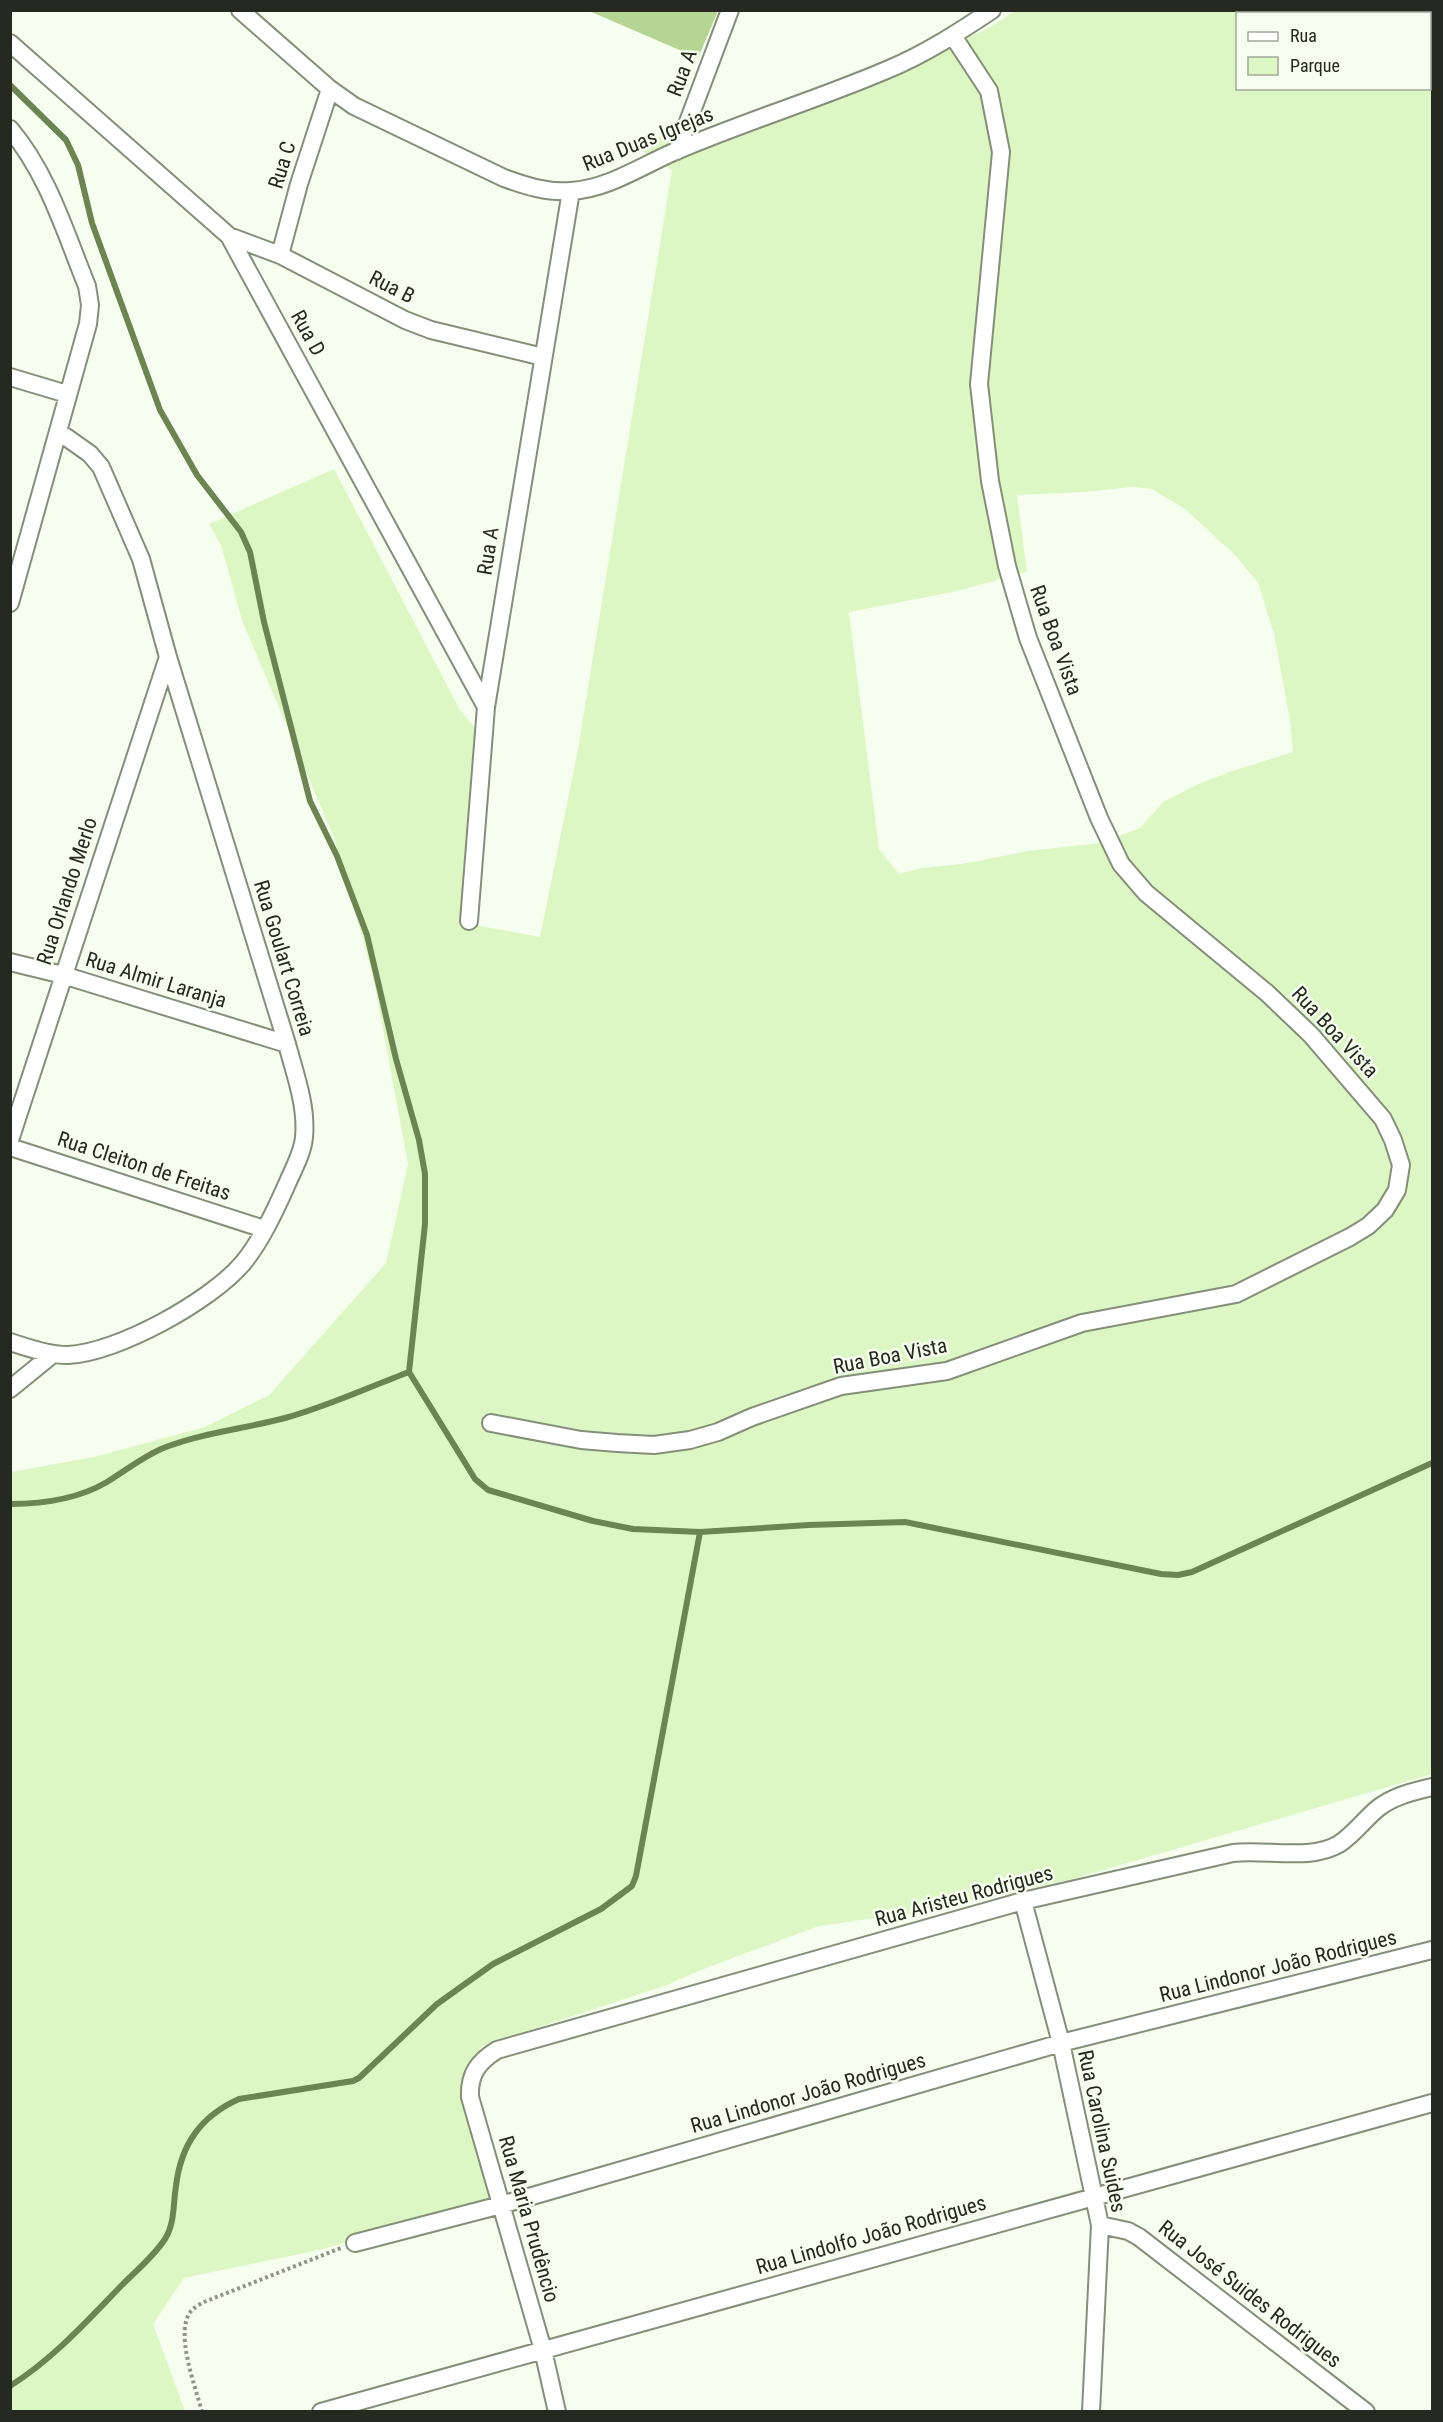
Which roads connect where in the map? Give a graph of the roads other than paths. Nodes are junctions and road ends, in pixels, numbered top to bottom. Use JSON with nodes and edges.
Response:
{"nodes":[{"id":1,"x":240,"y":10,"type":"edge"},
{"id":2,"x":730,"y":10,"type":"edge"},
{"id":3,"x":992,"y":10,"type":"edge"},
{"id":4,"x":953,"y":36,"type":"junction"},
{"id":5,"x":10,"y":43,"type":"edge"},
{"id":6,"x":330,"y":89,"type":"junction"},
{"id":7,"x":10,"y":129,"type":"edge"},
{"id":8,"x":677,"y":151,"type":"junction"},
{"id":9,"x":571,"y":191,"type":"junction"},
{"id":10,"x":229,"y":236,"type":"junction"},
{"id":11,"x":280,"y":255,"type":"junction"},
{"id":12,"x":543,"y":357,"type":"junction"},
{"id":13,"x":10,"y":376,"type":"edge"},
{"id":14,"x":67,"y":394,"type":"junction"},
{"id":15,"x":59,"y":432,"type":"junction"},
{"id":16,"x":10,"y":603,"type":"edge"},
{"id":17,"x":168,"y":657,"type":"junction"},
{"id":18,"x":486,"y":707,"type":"junction"},
{"id":19,"x":469,"y":921,"type":"dead end"},
{"id":20,"x":10,"y":962,"type":"edge"},
{"id":21,"x":63,"y":975,"type":"junction"},
{"id":22,"x":287,"y":1044,"type":"junction"},
{"id":23,"x":10,"y":1140,"type":"edge"},
{"id":24,"x":10,"y":1147,"type":"edge"},
{"id":25,"x":264,"y":1229,"type":"junction"},
{"id":26,"x":10,"y":1342,"type":"edge"},
{"id":27,"x":53,"y":1354,"type":"junction"},
{"id":28,"x":10,"y":1389,"type":"edge"},
{"id":29,"x":491,"y":1423,"type":"dead end"},
{"id":30,"x":1432,"y":1787,"type":"edge"},
{"id":31,"x":1023,"y":1901,"type":"junction"},
{"id":32,"x":1432,"y":1950,"type":"edge"},
{"id":33,"x":1061,"y":2043,"type":"junction"},
{"id":34,"x":497,"y":2050,"type":"joint"},
{"id":35,"x":1432,"y":2103,"type":"edge"},
{"id":36,"x":1094,"y":2196,"type":"junction"},
{"id":37,"x":501,"y":2205,"type":"junction"},
{"id":38,"x":1100,"y":2225,"type":"junction"},
{"id":39,"x":355,"y":2243,"type":"road end"},
{"id":40,"x":543,"y":2350,"type":"junction"},
{"id":41,"x":321,"y":2412,"type":"edge"},
{"id":42,"x":557,"y":2412,"type":"edge"},
{"id":43,"x":1091,"y":2412,"type":"edge"},
{"id":44,"x":1366,"y":2412,"type":"edge"}],
"edges":[{"from":1,"to":6,"type":"street","name":"Rua Duas Igrejas"},
{"from":2,"to":8,"type":"street","name":"Rua A"},
{"from":3,"to":4,"type":"street","name":"Rua Duas Igrejas"},
{"from":4,"to":8,"type":"street","name":"Rua Duas Igrejas"},
{"from":4,"to":29,"type":"street","name":"Rua Boa Vista"},
{"from":5,"to":10,"type":"street","name":"Rua D"},
{"from":6,"to":9,"type":"street","name":"Rua Duas Igrejas"},
{"from":6,"to":11,"type":"street","name":"Rua C"},
{"from":7,"to":14,"type":"street"},
{"from":8,"to":9,"type":"street","name":"Rua Duas Igrejas"},
{"from":9,"to":12,"type":"street","name":"Rua A"},
{"from":10,"to":11,"type":"street","name":"Rua B"},
{"from":10,"to":18,"type":"street","name":"Rua D"},
{"from":11,"to":12,"type":"street","name":"Rua B"},
{"from":12,"to":18,"type":"street","name":"Rua A"},
{"from":13,"to":14,"type":"street"},
{"from":14,"to":15,"type":"street"},
{"from":15,"to":16,"type":"street"},
{"from":15,"to":17,"type":"street","name":"Rua Goulart Correia"},
{"from":17,"to":21,"type":"street","name":"Rua Orlando Merlo"},
{"from":17,"to":22,"type":"street","name":"Rua Goulart Correia"},
{"from":18,"to":19,"type":"street","name":"Rua A"},
{"from":20,"to":21,"type":"street","name":"Rua Almir Laranja"},
{"from":21,"to":22,"type":"street","name":"Rua Almir Laranja"},
{"from":21,"to":23,"type":"street","name":"Rua Orlando Merlo"},
{"from":22,"to":25,"type":"street","name":"Rua Goulart Correia"},
{"from":24,"to":25,"type":"street","name":"Rua Cleiton de Freitas"},
{"from":25,"to":27,"type":"street","name":"Rua Goulart Correia"},
{"from":26,"to":27,"type":"street","name":"Rua Goulart Correia"},
{"from":27,"to":28,"type":"street"},
{"from":30,"to":31,"type":"street","name":"Rua Aristeu Rodrigues"},
{"from":31,"to":33,"type":"street","name":"Rua Carolina Suides"},
{"from":31,"to":34,"type":"street","name":"Rua Aristeu Rodrigues"},
{"from":32,"to":33,"type":"street","name":"Rua Lindonor João Rodrigues"},
{"from":33,"to":36,"type":"street","name":"Rua Carolina Suides"},
{"from":33,"to":37,"type":"street","name":"Rua Lindonor João Rodrigues"},
{"from":34,"to":37,"type":"street","name":"Rua Maria Prudêncio"},
{"from":35,"to":36,"type":"street","name":"Rua Lindolfo João Rodrigues"},
{"from":36,"to":38,"type":"street","name":"Rua Carolina Suides"},
{"from":36,"to":40,"type":"street","name":"Rua Lindolfo João Rodrigues"},
{"from":37,"to":39,"type":"street","name":"Rua Lindonor João Rodrigues"},
{"from":37,"to":40,"type":"street","name":"Rua Maria Prudêncio"},
{"from":38,"to":43,"type":"street","name":"Rua Carolina Suides"},
{"from":38,"to":44,"type":"street","name":"Rua José Suides Rodrigues"},
{"from":40,"to":41,"type":"street","name":"Rua Lindolfo João Rodrigues"},
{"from":40,"to":42,"type":"street","name":"Rua Maria Prudêncio"}]}
